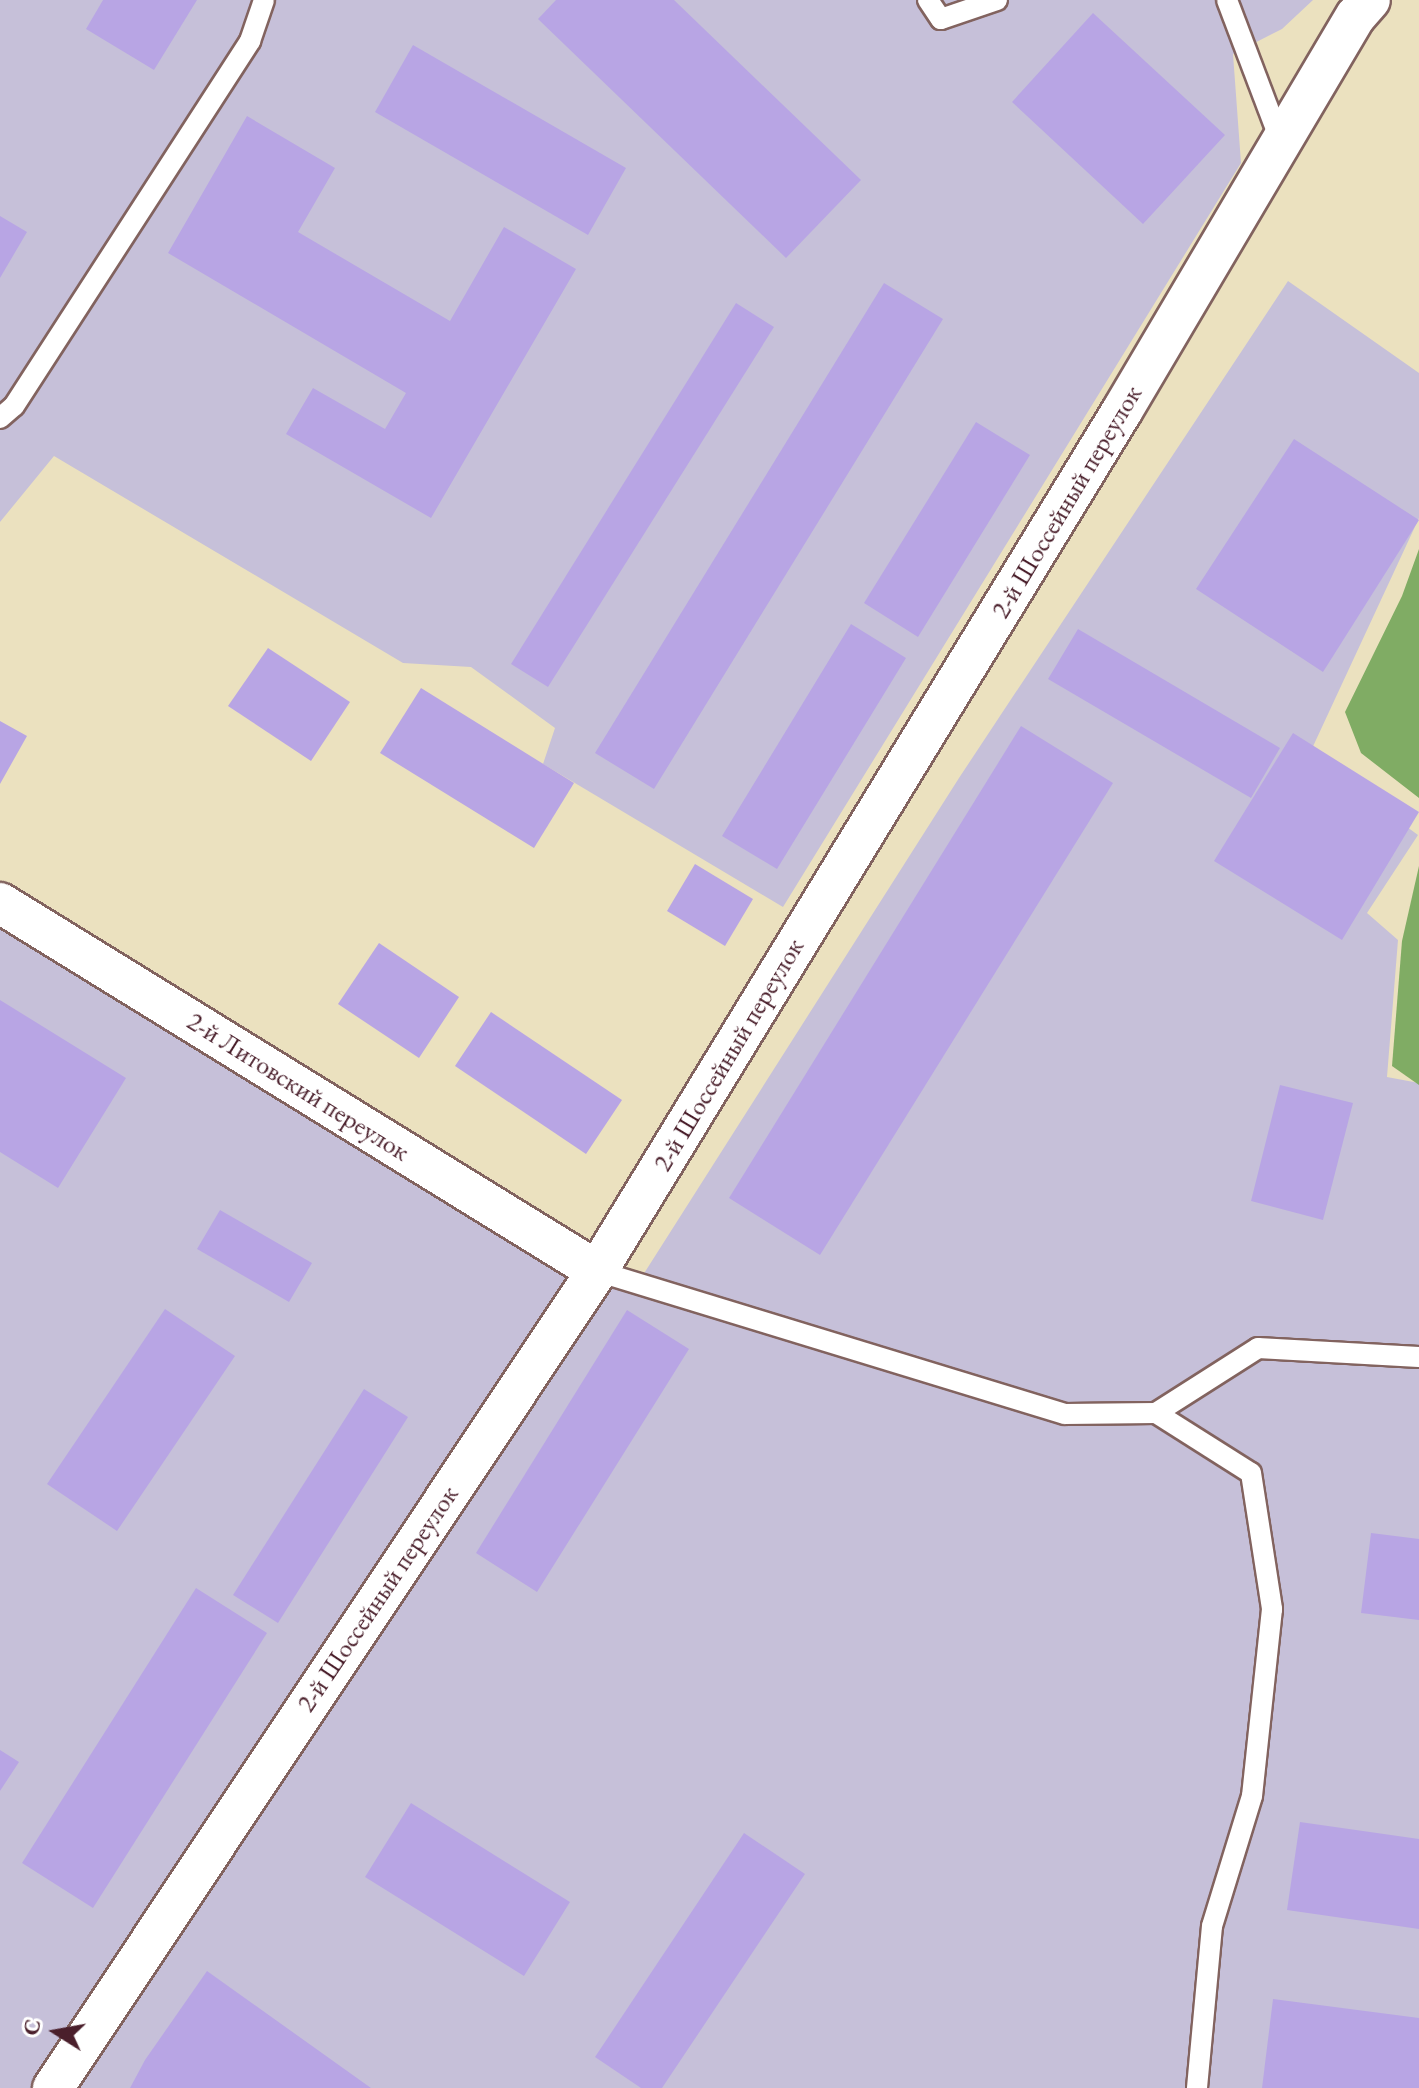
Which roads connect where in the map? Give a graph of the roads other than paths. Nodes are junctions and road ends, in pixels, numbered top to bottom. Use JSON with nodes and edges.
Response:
{"nodes":[{"id":1,"x":264,"y":0,"type":"edge"},
{"id":2,"x":928,"y":0,"type":"edge"},
{"id":3,"x":997,"y":0,"type":"edge"},
{"id":4,"x":1227,"y":0,"type":"edge"},
{"id":5,"x":1370,"y":0,"type":"edge"},
{"id":6,"x":1281,"y":142,"type":"junction"},
{"id":7,"x":0,"y":418,"type":"edge"},
{"id":8,"x":0,"y":903,"type":"edge"},
{"id":9,"x":597,"y":1271,"type":"junction"},
{"id":10,"x":1419,"y":1357,"type":"edge"},
{"id":11,"x":1156,"y":1413,"type":"junction"},
{"id":12,"x":53,"y":2088,"type":"edge"},
{"id":13,"x":1197,"y":2088,"type":"edge"}],
"edges":[{"from":1,"to":7,"type":"lane"},
{"from":2,"to":3,"type":"lane"},
{"from":4,"to":6,"type":"lane"},
{"from":5,"to":6,"type":"street","name":"2-й Шоссейный переулок"},
{"from":6,"to":9,"type":"street","name":"2-й Шоссейный переулок"},
{"from":8,"to":9,"type":"street","name":"2-й Литовский переулок"},
{"from":9,"to":11,"type":"lane"},
{"from":9,"to":12,"type":"street","name":"2-й Шоссейный переулок"},
{"from":10,"to":11,"type":"lane"},
{"from":11,"to":13,"type":"lane"}]}
